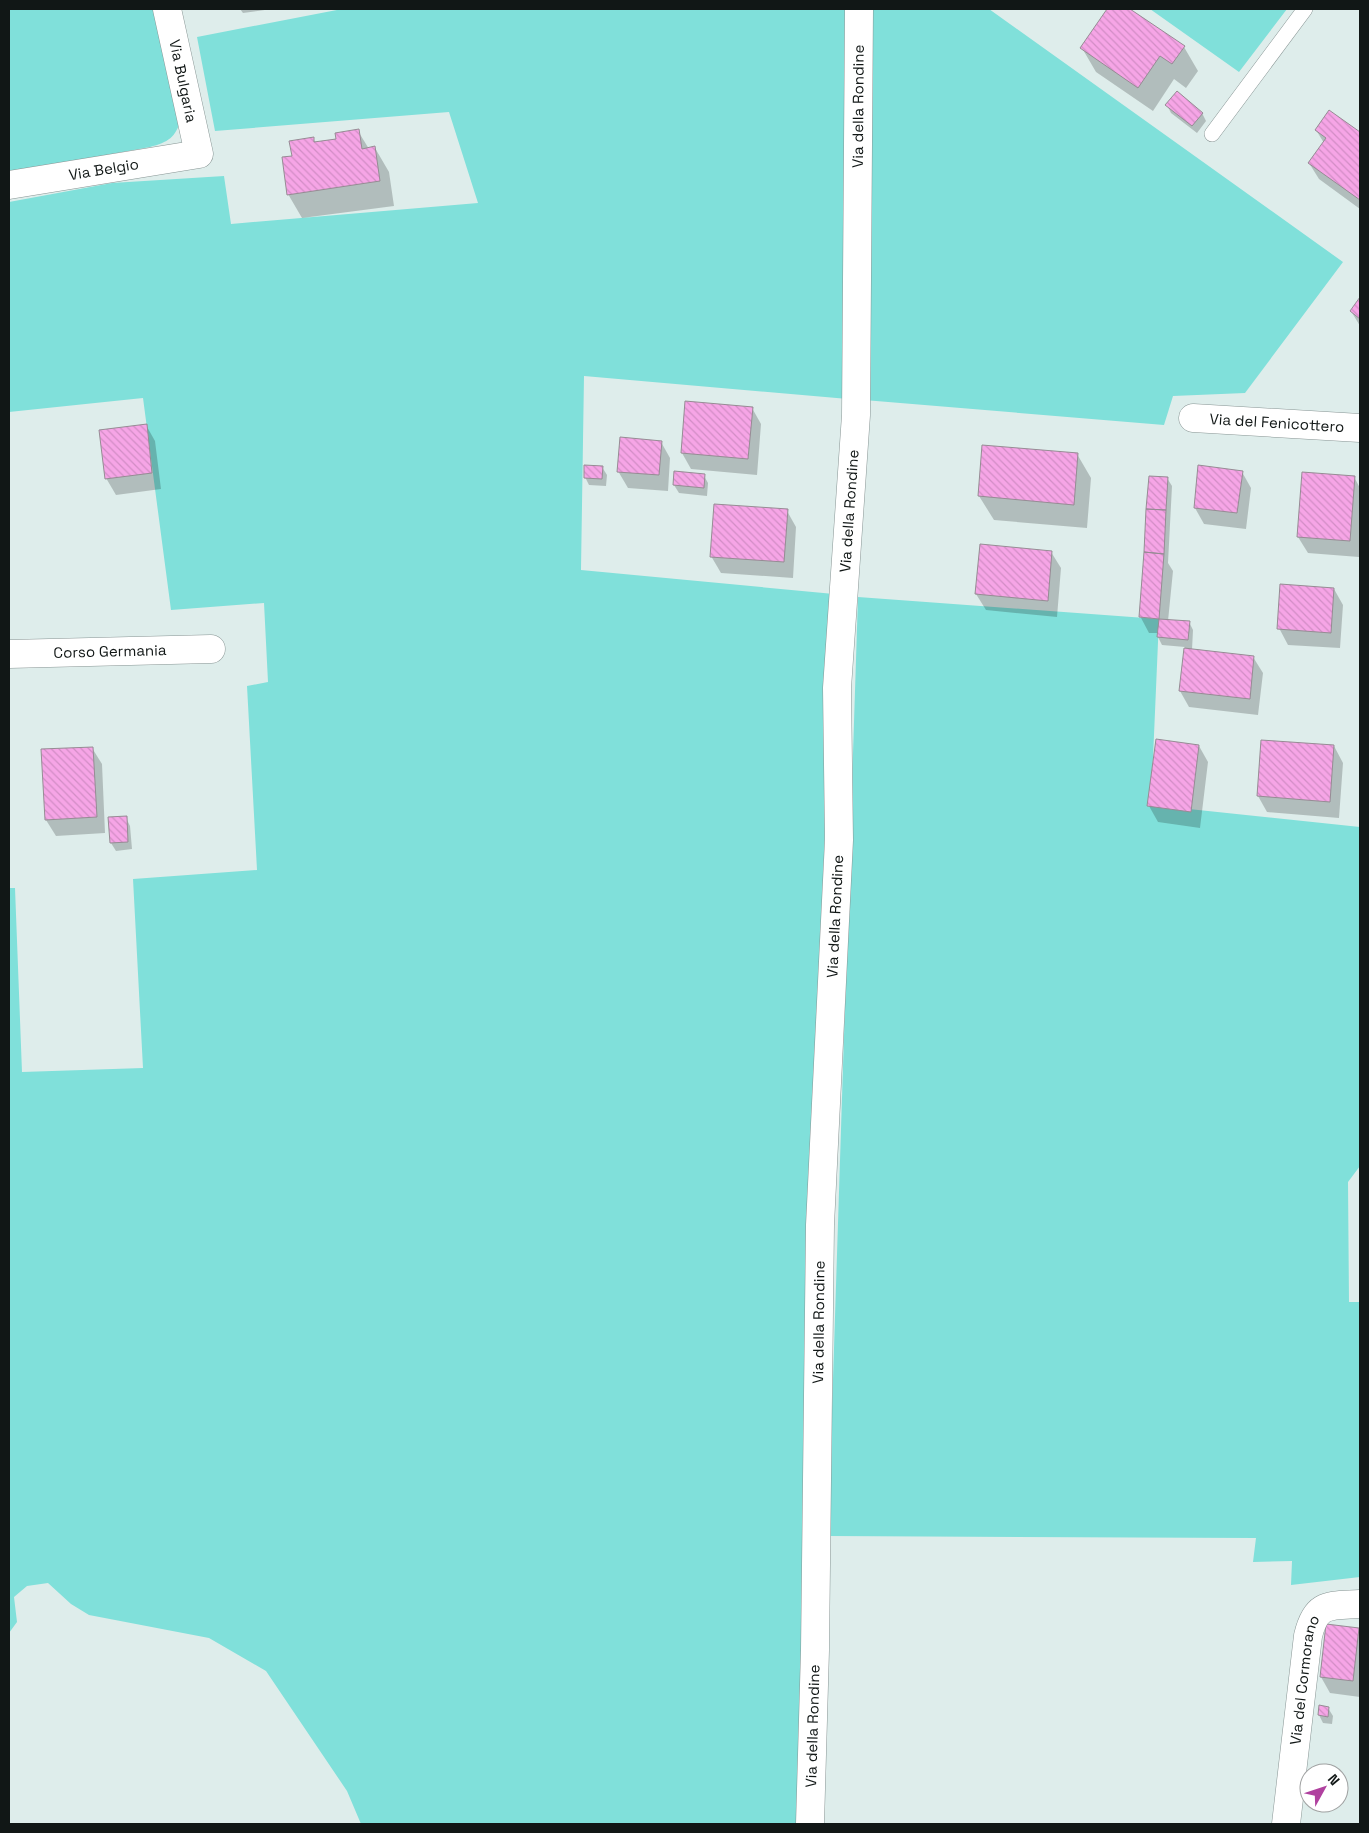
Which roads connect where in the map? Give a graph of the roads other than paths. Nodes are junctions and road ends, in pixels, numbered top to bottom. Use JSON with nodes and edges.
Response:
{"nodes":[{"id":1,"x":167,"y":9,"type":"edge"},
{"id":2,"x":859,"y":9,"type":"edge"},
{"id":3,"x":1305,"y":9,"type":"edge"},
{"id":4,"x":1212,"y":134,"type":"dead end"},
{"id":5,"x":198,"y":154,"type":"joint"},
{"id":6,"x":9,"y":185,"type":"edge"},
{"id":7,"x":1194,"y":418,"type":"dead end"},
{"id":8,"x":1360,"y":428,"type":"edge"},
{"id":9,"x":211,"y":649,"type":"dead end"},
{"id":10,"x":9,"y":654,"type":"edge"},
{"id":11,"x":1360,"y":1604,"type":"edge"},
{"id":12,"x":810,"y":1824,"type":"edge"},
{"id":13,"x":1286,"y":1824,"type":"edge"}],
"edges":[{"from":1,"to":5,"type":"street","name":"Via Bulgaria"},
{"from":2,"to":12,"type":"street","name":"Via della Rondine"},
{"from":3,"to":4,"type":"lane"},
{"from":5,"to":6,"type":"street","name":"Via Belgio"},
{"from":7,"to":8,"type":"street","name":"Via del Fenicottero"},
{"from":9,"to":10,"type":"street","name":"Corso Germania"},
{"from":11,"to":13,"type":"street","name":"Via del Cormorano"}]}
